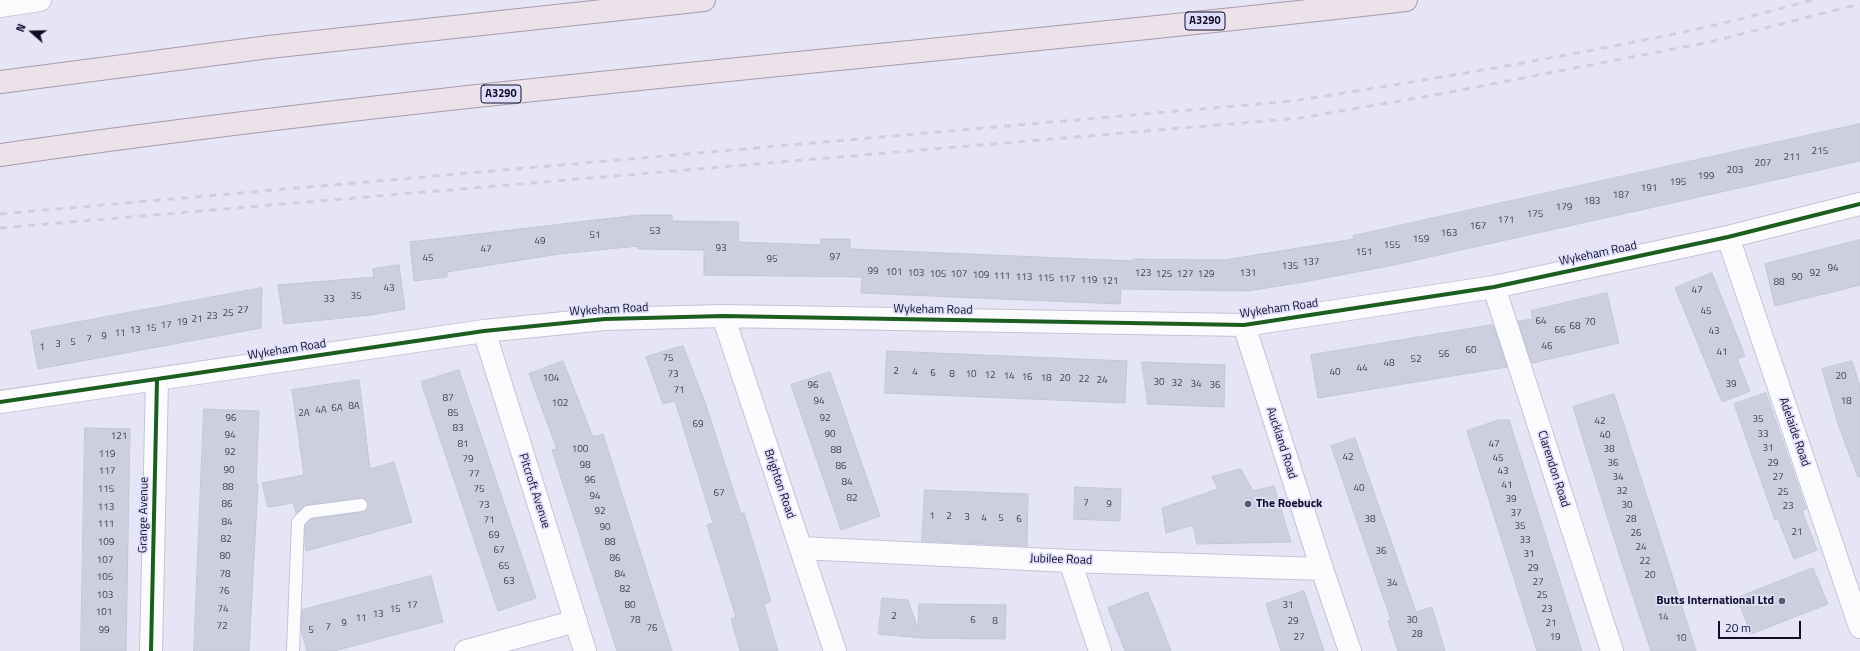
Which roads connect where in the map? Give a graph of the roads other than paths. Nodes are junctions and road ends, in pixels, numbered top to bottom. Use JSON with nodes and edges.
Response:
{"nodes":[{"id":1,"x":40,"y":0,"type":"edge"},
{"id":2,"x":704,"y":0,"type":"edge"},
{"id":3,"x":1406,"y":0,"type":"edge"},
{"id":4,"x":0,"y":6,"type":"edge"},
{"id":5,"x":0,"y":82,"type":"edge"},
{"id":6,"x":0,"y":155,"type":"edge"},
{"id":7,"x":1860,"y":204,"type":"edge"},
{"id":8,"x":1728,"y":237,"type":"junction"},
{"id":9,"x":1494,"y":287,"type":"junction"},
{"id":10,"x":723,"y":316,"type":"junction"},
{"id":11,"x":1244,"y":325,"type":"junction"},
{"id":12,"x":484,"y":331,"type":"junction"},
{"id":13,"x":157,"y":380,"type":"junction"},
{"id":14,"x":0,"y":402,"type":"edge"},
{"id":15,"x":361,"y":505,"type":"dead end"},
{"id":16,"x":801,"y":548,"type":"junction"},
{"id":17,"x":1070,"y":561,"type":"junction"},
{"id":18,"x":1322,"y":569,"type":"junction"},
{"id":19,"x":576,"y":622,"type":"junction"},
{"id":20,"x":1860,"y":628,"type":"edge"},
{"id":21,"x":151,"y":651,"type":"edge"},
{"id":22,"x":293,"y":651,"type":"edge"},
{"id":23,"x":466,"y":651,"type":"edge"},
{"id":24,"x":585,"y":651,"type":"edge"},
{"id":25,"x":835,"y":651,"type":"edge"},
{"id":26,"x":1100,"y":651,"type":"edge"},
{"id":27,"x":1350,"y":651,"type":"edge"},
{"id":28,"x":1612,"y":651,"type":"edge"}],
"edges":[{"from":1,"to":4,"type":"street"},
{"from":2,"to":5,"type":"main road"},
{"from":3,"to":6,"type":"main road","number":"A3290"},
{"from":7,"to":8,"type":"street","name":"Wykeham Road"},
{"from":8,"to":9,"type":"street","name":"Wykeham Road"},
{"from":8,"to":20,"type":"street","name":"Adelaide Road"},
{"from":9,"to":11,"type":"street","name":"Wykeham Road"},
{"from":9,"to":28,"type":"street","name":"Clarendon Road"},
{"from":10,"to":11,"type":"street","name":"Wykeham Road"},
{"from":10,"to":12,"type":"street","name":"Wykeham Road"},
{"from":10,"to":16,"type":"street","name":"Brighton Road"},
{"from":11,"to":18,"type":"street","name":"Auckland Road"},
{"from":12,"to":13,"type":"street","name":"Wykeham Road"},
{"from":12,"to":19,"type":"street","name":"Pitcroft Avenue"},
{"from":13,"to":14,"type":"street","name":"Wykeham Road"},
{"from":13,"to":21,"type":"street","name":"Grange Avenue"},
{"from":15,"to":22,"type":"lane"},
{"from":16,"to":17,"type":"street","name":"Jubilee Road"},
{"from":16,"to":25,"type":"street","name":"Brighton Road"},
{"from":17,"to":18,"type":"street","name":"Jubilee Road"},
{"from":17,"to":26,"type":"street"},
{"from":18,"to":27,"type":"street","name":"Auckland Road"},
{"from":19,"to":23,"type":"street"},
{"from":19,"to":24,"type":"street","name":"Pitcroft Avenue"}]}
